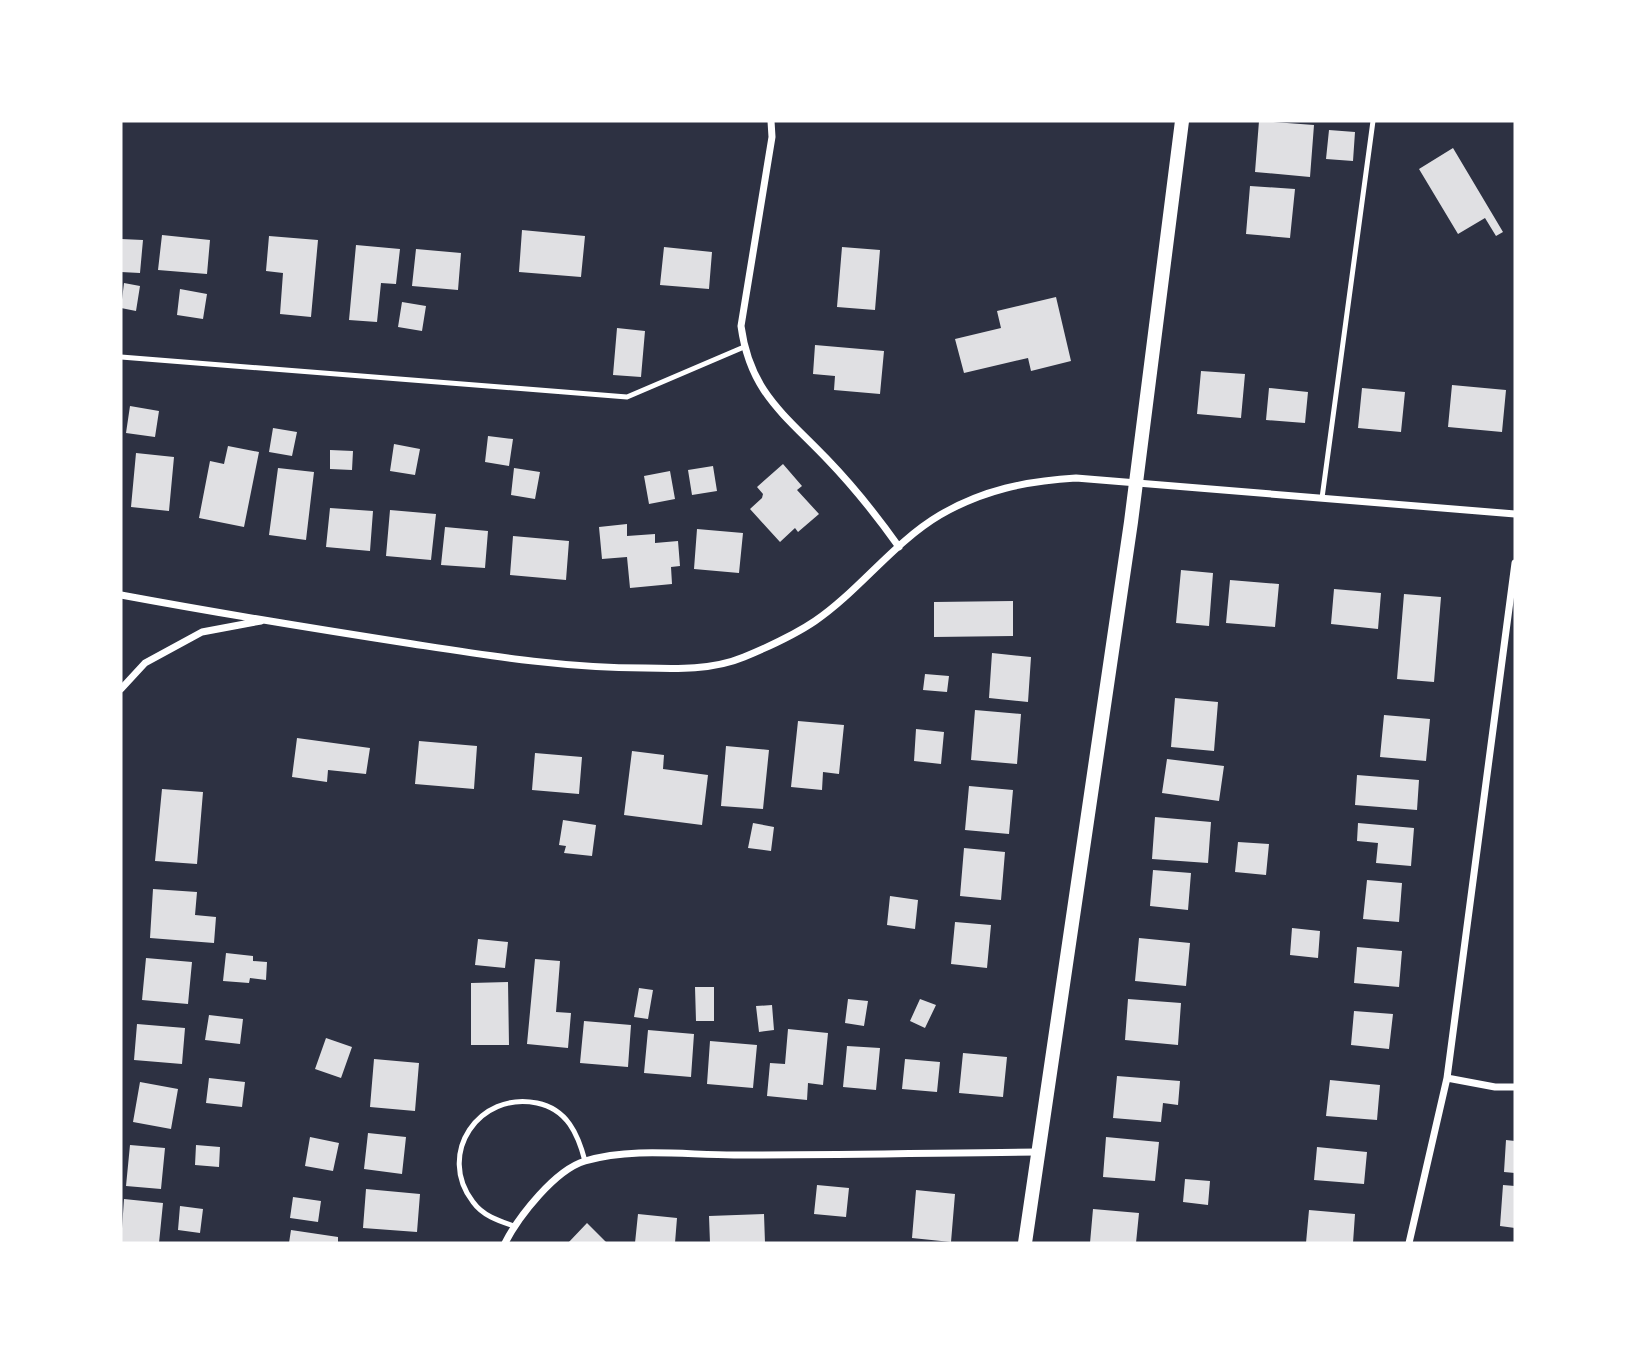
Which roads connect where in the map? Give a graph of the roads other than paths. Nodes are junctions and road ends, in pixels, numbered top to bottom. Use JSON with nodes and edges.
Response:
{"nodes":[{"id":1,"x":771,"y":121,"type":"edge"},
{"id":2,"x":1182,"y":121,"type":"edge"},
{"id":3,"x":1374,"y":121,"type":"edge"},
{"id":4,"x":744,"y":347,"type":"junction"},
{"id":5,"x":121,"y":357,"type":"edge"},
{"id":6,"x":1135,"y":482,"type":"junction"},
{"id":7,"x":1322,"y":498,"type":"junction"},
{"id":8,"x":1515,"y":514,"type":"edge"},
{"id":9,"x":899,"y":547,"type":"junction"},
{"id":10,"x":1515,"y":563,"type":"edge"},
{"id":11,"x":121,"y":595,"type":"edge"},
{"id":12,"x":267,"y":620,"type":"junction"},
{"id":13,"x":121,"y":689,"type":"edge"},
{"id":14,"x":1447,"y":1078,"type":"junction"},
{"id":15,"x":1515,"y":1087,"type":"edge"},
{"id":16,"x":1038,"y":1152,"type":"junction"},
{"id":17,"x":584,"y":1161,"type":"junction"},
{"id":18,"x":514,"y":1226,"type":"junction"},
{"id":19,"x":505,"y":1243,"type":"edge"},
{"id":20,"x":1025,"y":1243,"type":"edge"},
{"id":21,"x":1409,"y":1243,"type":"edge"}],
"edges":[{"from":1,"to":4,"type":"street"},
{"from":2,"to":6,"type":"main road"},
{"from":3,"to":7,"type":"lane"},
{"from":4,"to":5,"type":"lane"},
{"from":4,"to":9,"type":"street"},
{"from":6,"to":7,"type":"street"},
{"from":6,"to":9,"type":"street"},
{"from":6,"to":16,"type":"main road"},
{"from":7,"to":8,"type":"street"},
{"from":9,"to":12,"type":"street"},
{"from":10,"to":14,"type":"street"},
{"from":11,"to":12,"type":"street"},
{"from":12,"to":13,"type":"street"},
{"from":14,"to":15,"type":"street"},
{"from":14,"to":21,"type":"street"},
{"from":16,"to":17,"type":"street"},
{"from":16,"to":20,"type":"main road"},
{"from":17,"to":18,"type":"street"},
{"from":17,"to":18,"type":"lane"},
{"from":18,"to":19,"type":"street"}]}
